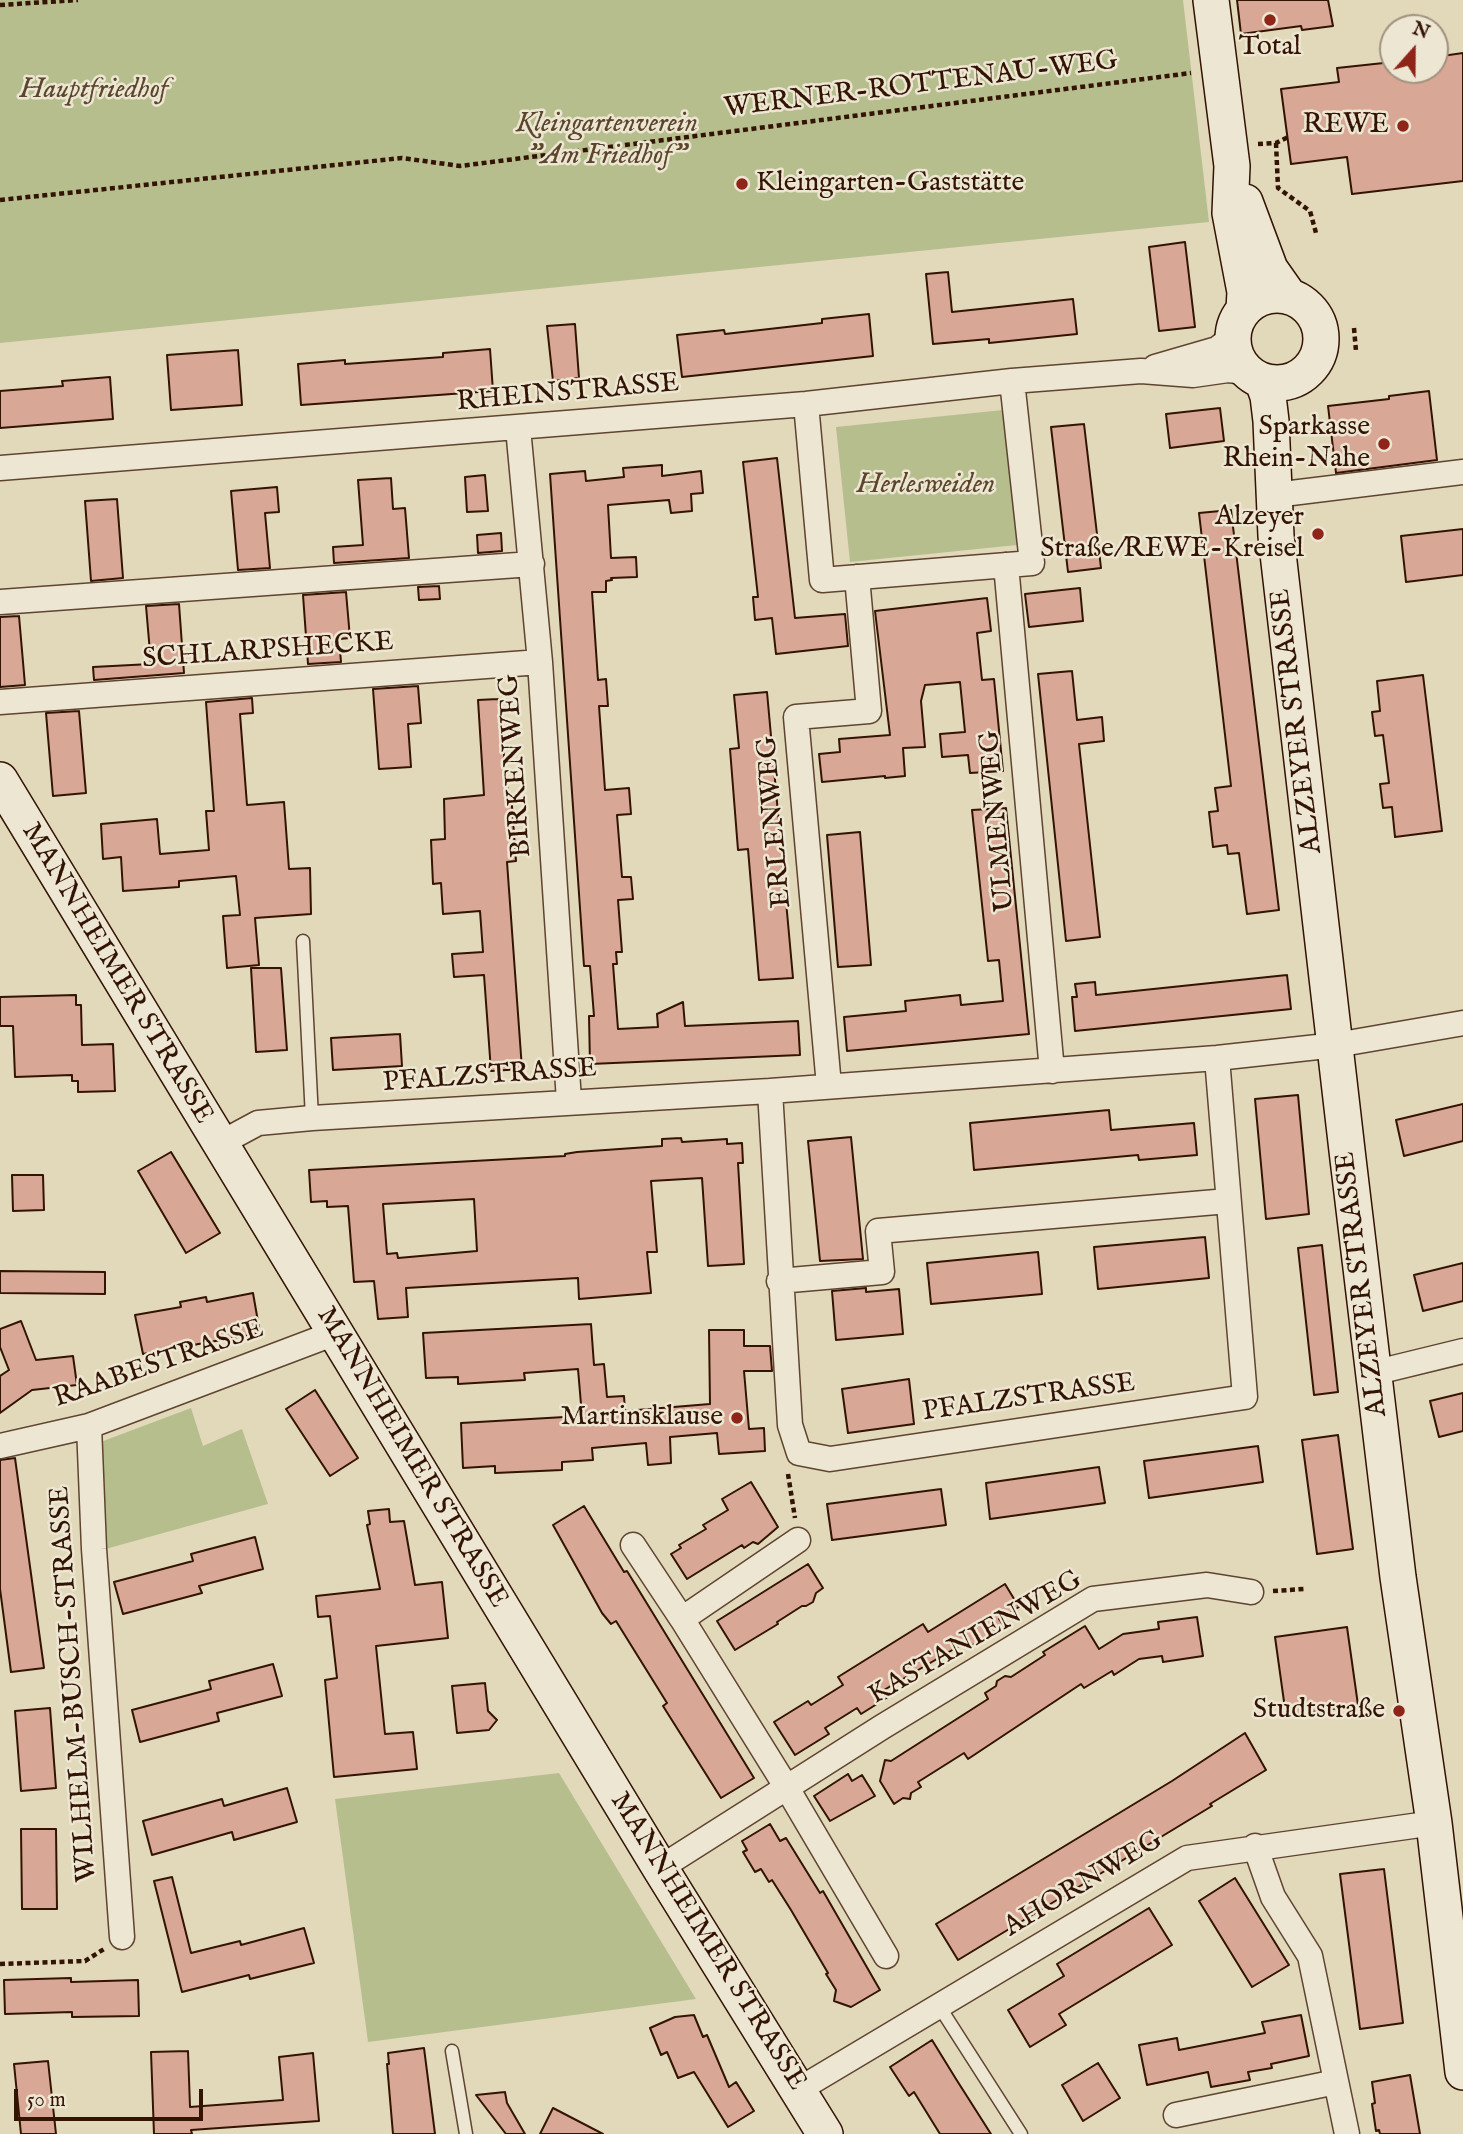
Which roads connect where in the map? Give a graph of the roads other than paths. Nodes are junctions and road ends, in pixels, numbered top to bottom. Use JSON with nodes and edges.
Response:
{"nodes":[{"id":1,"x":1211,"y":0,"type":"edge"},
{"id":2,"x":1232,"y":166,"type":"junction"},
{"id":3,"x":1289,"y":296,"type":"junction"},
{"id":4,"x":1238,"y":323,"type":"junction"},
{"id":5,"x":1141,"y":371,"type":"junction"},
{"id":6,"x":1255,"y":377,"type":"junction"},
{"id":7,"x":1301,"y":377,"type":"junction"},
{"id":8,"x":1012,"y":381,"type":"junction"},
{"id":9,"x":806,"y":404,"type":"junction"},
{"id":10,"x":518,"y":428,"type":"junction"},
{"id":11,"x":0,"y":468,"type":"edge"},
{"id":12,"x":1463,"y":472,"type":"edge"},
{"id":13,"x":1275,"y":495,"type":"junction"},
{"id":14,"x":532,"y":564,"type":"junction"},
{"id":15,"x":1006,"y":565,"type":"junction"},
{"id":16,"x":857,"y":577,"type":"junction"},
{"id":17,"x":0,"y":601,"type":"edge"},
{"id":18,"x":540,"y":662,"type":"junction"},
{"id":19,"x":0,"y":702,"type":"edge"},
{"id":20,"x":0,"y":780,"type":"edge"},
{"id":21,"x":303,"y":942,"type":"dead end"},
{"id":22,"x":1463,"y":1023,"type":"edge"},
{"id":23,"x":1336,"y":1045,"type":"junction"},
{"id":24,"x":1217,"y":1058,"type":"junction"},
{"id":25,"x":1052,"y":1071,"type":"junction"},
{"id":26,"x":830,"y":1086,"type":"junction"},
{"id":27,"x":770,"y":1091,"type":"junction"},
{"id":28,"x":569,"y":1101,"type":"junction"},
{"id":29,"x":312,"y":1118,"type":"junction"},
{"id":30,"x":219,"y":1144,"type":"junction"},
{"id":31,"x":1228,"y":1201,"type":"junction"},
{"id":32,"x":779,"y":1280,"type":"junction"},
{"id":33,"x":335,"y":1333,"type":"junction"},
{"id":34,"x":1463,"y":1351,"type":"edge"},
{"id":35,"x":1373,"y":1373,"type":"junction"},
{"id":36,"x":89,"y":1426,"type":"junction"},
{"id":37,"x":0,"y":1446,"type":"edge"},
{"id":38,"x":798,"y":1540,"type":"road end"},
{"id":39,"x":633,"y":1545,"type":"dead end"},
{"id":40,"x":1251,"y":1592,"type":"dead end"},
{"id":41,"x":682,"y":1619,"type":"junction"},
{"id":42,"x":787,"y":1788,"type":"junction"},
{"id":43,"x":1434,"y":1823,"type":"junction"},
{"id":44,"x":1255,"y":1846,"type":"junction"},
{"id":45,"x":660,"y":1868,"type":"junction"},
{"id":46,"x":122,"y":1937,"type":"road end"},
{"id":47,"x":886,"y":1956,"type":"dead end"},
{"id":48,"x":939,"y":2006,"type":"junction"},
{"id":49,"x":1460,"y":2029,"type":"edge"},
{"id":50,"x":452,"y":2052,"type":"dead end"},
{"id":51,"x":1463,"y":2072,"type":"edge"},
{"id":52,"x":1336,"y":2082,"type":"junction"},
{"id":53,"x":798,"y":2090,"type":"junction"},
{"id":54,"x":1176,"y":2115,"type":"dead end"},
{"id":55,"x":466,"y":2134,"type":"edge"},
{"id":56,"x":825,"y":2134,"type":"edge"},
{"id":57,"x":1021,"y":2134,"type":"edge"},
{"id":58,"x":1347,"y":2134,"type":"edge"}],
"edges":[{"from":1,"to":2,"type":"main road"},
{"from":2,"to":3,"type":"main road"},
{"from":2,"to":4,"type":"main road"},
{"from":3,"to":4,"type":"main road"},
{"from":3,"to":7,"type":"main road"},
{"from":4,"to":5,"type":"street","name":"RHEINSTRASSE"},
{"from":4,"to":6,"type":"main road"},
{"from":5,"to":6,"type":"street","name":"RHEINSTRASSE"},
{"from":5,"to":8,"type":"street","name":"RHEINSTRASSE"},
{"from":6,"to":7,"type":"main road"},
{"from":6,"to":13,"type":"main road","name":"ALZEYER STRASSE"},
{"from":7,"to":13,"type":"main road","name":"ALZEYER STRASSE"},
{"from":8,"to":9,"type":"street","name":"RHEINSTRASSE"},
{"from":8,"to":15,"type":"street"},
{"from":9,"to":10,"type":"street","name":"RHEINSTRASSE"},
{"from":9,"to":16,"type":"street"},
{"from":10,"to":11,"type":"street","name":"RHEINSTRASSE"},
{"from":10,"to":14,"type":"street","name":"BIRKENWEG"},
{"from":12,"to":13,"type":"street"},
{"from":13,"to":23,"type":"main road","name":"ALZEYER STRASSE"},
{"from":14,"to":17,"type":"street"},
{"from":14,"to":18,"type":"street","name":"BIRKENWEG"},
{"from":15,"to":16,"type":"street"},
{"from":15,"to":25,"type":"street","name":"ULMENWEG"},
{"from":16,"to":26,"type":"street","name":"ERLENWEG"},
{"from":18,"to":19,"type":"street","name":"SCHLARPSHECKE"},
{"from":18,"to":28,"type":"street","name":"BIRKENWEG"},
{"from":20,"to":30,"type":"main road","name":"MANNHEIMER STRASSE"},
{"from":21,"to":29,"type":"lane"},
{"from":22,"to":23,"type":"street","name":"PFALZSTRASSE"},
{"from":23,"to":24,"type":"street","name":"PFALZSTRASSE"},
{"from":23,"to":35,"type":"main road","name":"ALZEYER STRASSE"},
{"from":24,"to":25,"type":"street","name":"PFALZSTRASSE"},
{"from":24,"to":31,"type":"street","name":"PFALZSTRASSE"},
{"from":25,"to":26,"type":"street","name":"PFALZSTRASSE"},
{"from":26,"to":27,"type":"street","name":"PFALZSTRASSE"},
{"from":27,"to":28,"type":"street","name":"PFALZSTRASSE"},
{"from":27,"to":32,"type":"street"},
{"from":28,"to":29,"type":"street","name":"PFALZSTRASSE"},
{"from":29,"to":30,"type":"street","name":"PFALZSTRASSE"},
{"from":30,"to":33,"type":"main road","name":"MANNHEIMER STRASSE"},
{"from":31,"to":32,"type":"street"},
{"from":31,"to":32,"type":"street","name":"PFALZSTRASSE"},
{"from":33,"to":36,"type":"street","name":"RAABESTRASSE"},
{"from":33,"to":45,"type":"main road","name":"MANNHEIMER STRASSE"},
{"from":34,"to":35,"type":"street"},
{"from":35,"to":43,"type":"main road","name":"ALZEYER STRASSE"},
{"from":36,"to":37,"type":"street","name":"RAABESTRASSE"},
{"from":36,"to":46,"type":"street","name":"WILHELM-BUSCH-STRASSE"},
{"from":38,"to":41,"type":"street"},
{"from":39,"to":41,"type":"street"},
{"from":40,"to":42,"type":"street","name":"KASTANIENWEG"},
{"from":41,"to":42,"type":"street"},
{"from":42,"to":45,"type":"street","name":"KASTANIENWEG"},
{"from":42,"to":47,"type":"street"},
{"from":43,"to":44,"type":"street","name":"AHORNWEG"},
{"from":43,"to":49,"type":"main road","name":"ALZEYER STRASSE"},
{"from":44,"to":48,"type":"street","name":"AHORNWEG"},
{"from":44,"to":52,"type":"street"},
{"from":45,"to":53,"type":"main road","name":"MANNHEIMER STRASSE"},
{"from":48,"to":53,"type":"street","name":"AHORNWEG"},
{"from":48,"to":57,"type":"lane"},
{"from":49,"to":51,"type":"main road","name":"ALZEYER STRASSE"},
{"from":50,"to":55,"type":"lane"},
{"from":52,"to":54,"type":"street"},
{"from":52,"to":58,"type":"street"},
{"from":53,"to":56,"type":"main road","name":"MANNHEIMER STRASSE"}]}
